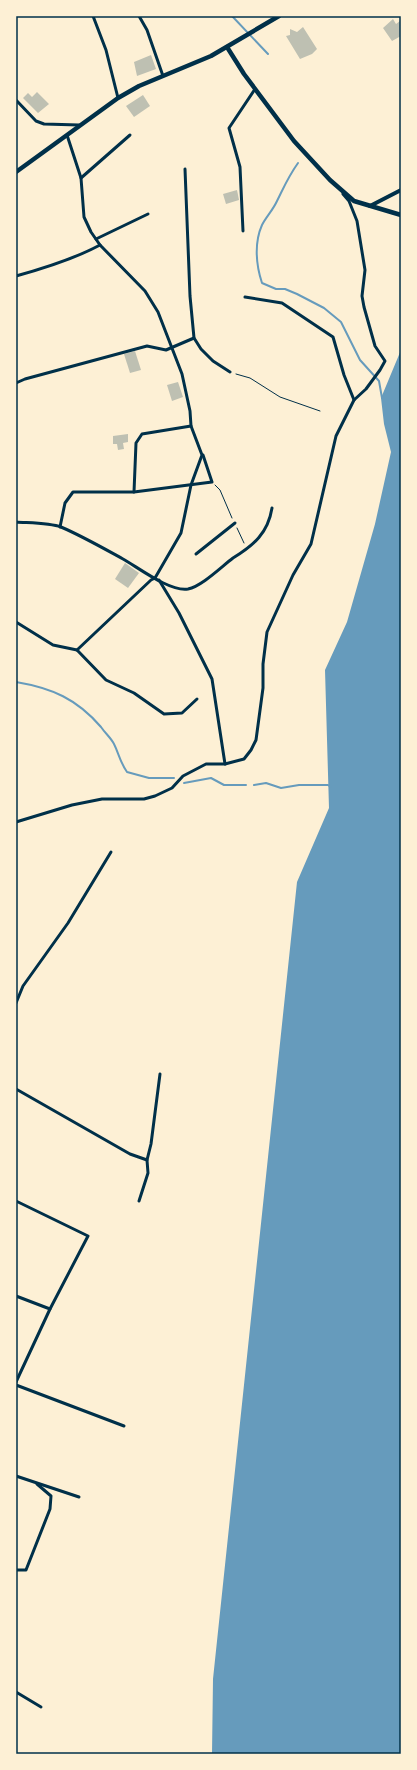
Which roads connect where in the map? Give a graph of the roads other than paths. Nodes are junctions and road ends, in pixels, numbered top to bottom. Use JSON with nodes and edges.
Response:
{"nodes":[{"id":1,"x":93,"y":16,"type":"edge"},
{"id":2,"x":139,"y":16,"type":"edge"},
{"id":3,"x":279,"y":16,"type":"edge"},
{"id":4,"x":227,"y":47,"type":"junction"},
{"id":5,"x":163,"y":76,"type":"junction"},
{"id":6,"x":255,"y":89,"type":"junction"},
{"id":7,"x":118,"y":98,"type":"junction"},
{"id":8,"x":16,"y":100,"type":"edge"},
{"id":9,"x":80,"y":125,"type":"junction"},
{"id":10,"x":67,"y":135,"type":"junction"},
{"id":11,"x":130,"y":135,"type":"dead end"},
{"id":12,"x":185,"y":169,"type":"dead end"},
{"id":13,"x":16,"y":172,"type":"edge"},
{"id":14,"x":80,"y":178,"type":"junction"},
{"id":15,"x":338,"y":188,"type":"junction"},
{"id":16,"x":401,"y":190,"type":"edge"},
{"id":17,"x":369,"y":206,"type":"junction"},
{"id":18,"x":148,"y":214,"type":"dead end"},
{"id":19,"x":401,"y":214,"type":"edge"},
{"id":20,"x":243,"y":231,"type":"dead end"},
{"id":21,"x":96,"y":238,"type":"junction"},
{"id":22,"x":100,"y":245,"type":"junction"},
{"id":23,"x":16,"y":276,"type":"edge"},
{"id":24,"x":245,"y":297,"type":"dead end"},
{"id":25,"x":194,"y":338,"type":"junction"},
{"id":26,"x":172,"y":348,"type":"junction"},
{"id":27,"x":230,"y":372,"type":"road end"},
{"id":28,"x":16,"y":383,"type":"edge"},
{"id":29,"x":354,"y":400,"type":"junction"},
{"id":30,"x":191,"y":426,"type":"junction"},
{"id":31,"x":202,"y":454,"type":"junction"},
{"id":32,"x":191,"y":485,"type":"junction"},
{"id":33,"x":134,"y":492,"type":"junction"},
{"id":34,"x":272,"y":508,"type":"dead end"},
{"id":35,"x":16,"y":522,"type":"edge"},
{"id":36,"x":235,"y":523,"type":"road end"},
{"id":37,"x":60,"y":527,"type":"junction"},
{"id":38,"x":196,"y":554,"type":"dead end"},
{"id":39,"x":157,"y":579,"type":"junction"},
{"id":40,"x":16,"y":622,"type":"edge"},
{"id":41,"x":77,"y":650,"type":"junction"},
{"id":42,"x":197,"y":699,"type":"dead end"},
{"id":43,"x":225,"y":764,"type":"junction"},
{"id":44,"x":16,"y":822,"type":"edge"},
{"id":45,"x":111,"y":852,"type":"dead end"},
{"id":46,"x":16,"y":1003,"type":"edge"},
{"id":47,"x":160,"y":1074,"type":"dead end"},
{"id":48,"x":16,"y":1089,"type":"edge"},
{"id":49,"x":147,"y":1160,"type":"junction"},
{"id":50,"x":16,"y":1201,"type":"edge"},
{"id":51,"x":139,"y":1201,"type":"dead end"},
{"id":52,"x":16,"y":1296,"type":"edge"},
{"id":53,"x":50,"y":1309,"type":"junction"},
{"id":54,"x":16,"y":1382,"type":"edge"},
{"id":55,"x":16,"y":1386,"type":"edge"},
{"id":56,"x":124,"y":1426,"type":"dead end"},
{"id":57,"x":16,"y":1476,"type":"edge"},
{"id":58,"x":37,"y":1484,"type":"junction"},
{"id":59,"x":79,"y":1497,"type":"dead end"},
{"id":60,"x":16,"y":1570,"type":"edge"},
{"id":61,"x":16,"y":1692,"type":"edge"},
{"id":62,"x":41,"y":1706,"type":"dead end"}],
"edges":[{"from":1,"to":7,"type":"street"},
{"from":2,"to":5,"type":"street"},
{"from":3,"to":4,"type":"main road"},
{"from":4,"to":5,"type":"main road"},
{"from":4,"to":6,"type":"main road"},
{"from":5,"to":7,"type":"main road"},
{"from":6,"to":15,"type":"main road"},
{"from":6,"to":20,"type":"street"},
{"from":7,"to":9,"type":"main road"},
{"from":8,"to":9,"type":"street"},
{"from":9,"to":10,"type":"main road"},
{"from":10,"to":13,"type":"main road"},
{"from":10,"to":14,"type":"street"},
{"from":11,"to":14,"type":"street"},
{"from":12,"to":25,"type":"street"},
{"from":14,"to":21,"type":"street"},
{"from":15,"to":17,"type":"main road"},
{"from":15,"to":29,"type":"street"},
{"from":16,"to":17,"type":"street"},
{"from":17,"to":19,"type":"main road"},
{"from":18,"to":21,"type":"street"},
{"from":21,"to":22,"type":"street"},
{"from":22,"to":23,"type":"street"},
{"from":22,"to":26,"type":"street"},
{"from":24,"to":29,"type":"street"},
{"from":25,"to":26,"type":"street"},
{"from":25,"to":27,"type":"street"},
{"from":26,"to":28,"type":"street"},
{"from":26,"to":30,"type":"street"},
{"from":29,"to":43,"type":"street"},
{"from":30,"to":31,"type":"street"},
{"from":30,"to":33,"type":"street"},
{"from":31,"to":32,"type":"street"},
{"from":31,"to":32,"type":"street"},
{"from":32,"to":33,"type":"street"},
{"from":32,"to":39,"type":"street"},
{"from":33,"to":37,"type":"street"},
{"from":34,"to":39,"type":"street"},
{"from":35,"to":37,"type":"street"},
{"from":36,"to":38,"type":"street"},
{"from":37,"to":39,"type":"street"},
{"from":39,"to":41,"type":"street"},
{"from":39,"to":43,"type":"street"},
{"from":40,"to":41,"type":"street"},
{"from":41,"to":42,"type":"street"},
{"from":43,"to":44,"type":"street"},
{"from":45,"to":46,"type":"street"},
{"from":47,"to":49,"type":"street"},
{"from":48,"to":49,"type":"street"},
{"from":49,"to":51,"type":"street"},
{"from":50,"to":53,"type":"street"},
{"from":52,"to":53,"type":"street"},
{"from":53,"to":54,"type":"street"},
{"from":55,"to":56,"type":"street"},
{"from":57,"to":58,"type":"street"},
{"from":58,"to":59,"type":"street"},
{"from":58,"to":60,"type":"street"},
{"from":61,"to":62,"type":"street"}]}
